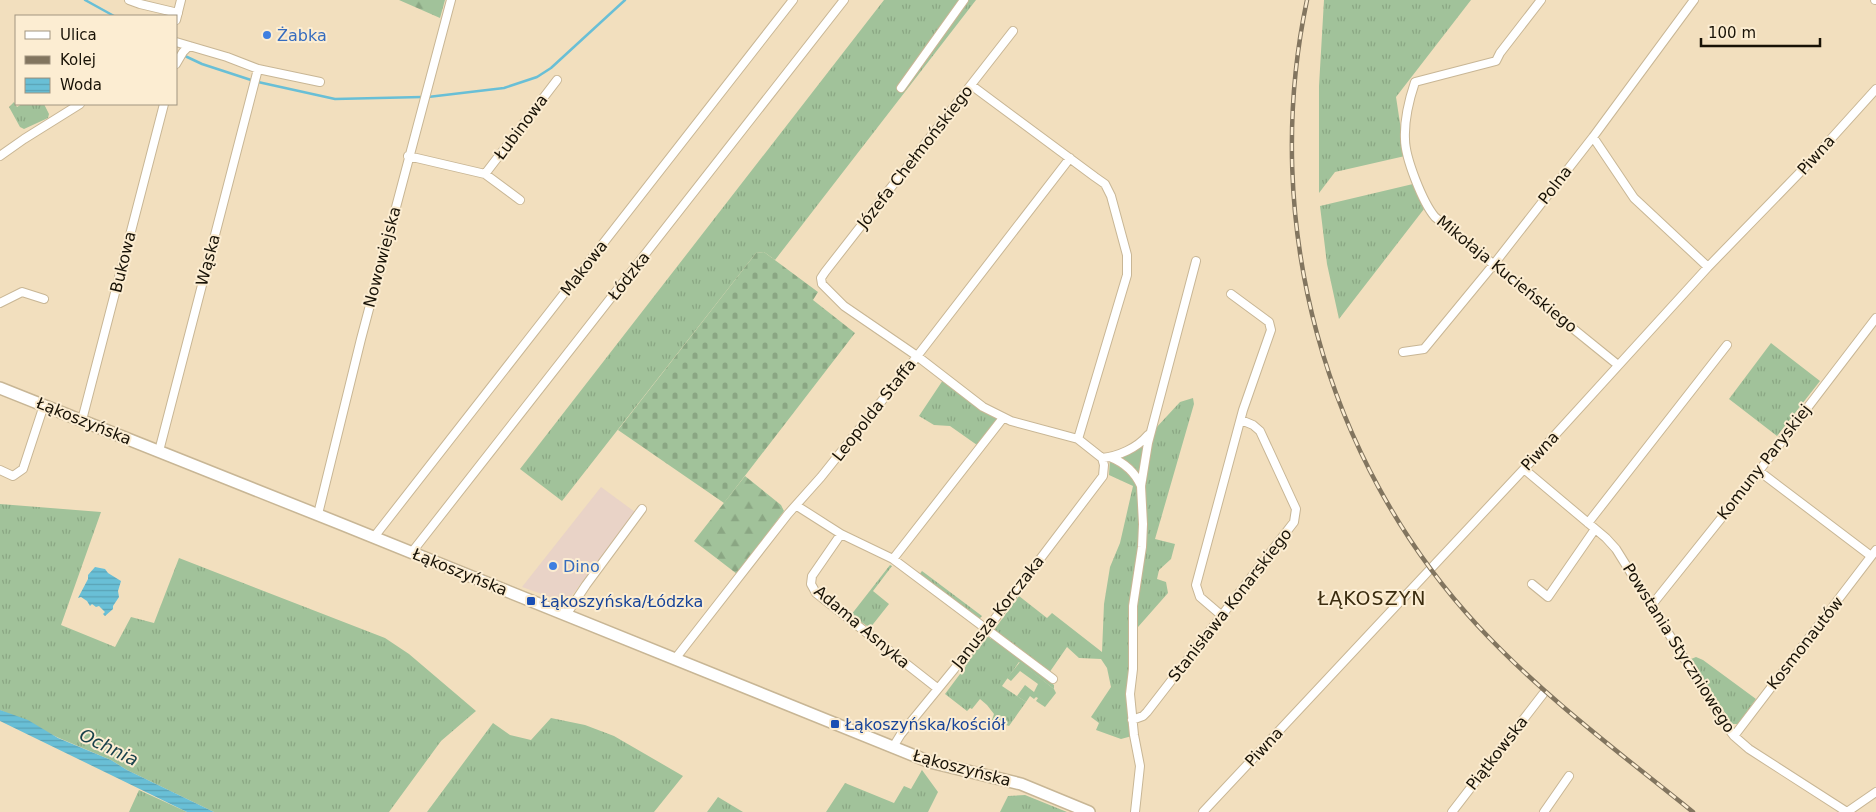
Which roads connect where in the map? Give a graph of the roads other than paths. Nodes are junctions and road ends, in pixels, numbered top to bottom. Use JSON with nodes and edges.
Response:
{"nodes":[{"id":1,"x":130,"y":0,"type":"edge"},
{"id":2,"x":181,"y":0,"type":"edge"},
{"id":3,"x":451,"y":0,"type":"edge"},
{"id":4,"x":793,"y":0,"type":"edge"},
{"id":5,"x":844,"y":0,"type":"edge"},
{"id":6,"x":964,"y":0,"type":"edge"},
{"id":7,"x":1541,"y":0,"type":"edge"},
{"id":8,"x":1694,"y":0,"type":"edge"},
{"id":9,"x":174,"y":15,"type":"edge"},
{"id":10,"x":177,"y":15,"type":"edge"},
{"id":11,"x":1013,"y":31,"type":"dead end"},
{"id":12,"x":178,"y":43,"type":"edge"},
{"id":13,"x":189,"y":46,"type":"junction"},
{"id":14,"x":178,"y":61,"type":"edge"},
{"id":15,"x":258,"y":69,"type":"junction"},
{"id":16,"x":557,"y":80,"type":"dead end"},
{"id":17,"x":320,"y":82,"type":"dead end"},
{"id":18,"x":971,"y":85,"type":"junction"},
{"id":19,"x":901,"y":88,"type":"dead end"},
{"id":20,"x":1876,"y":88,"type":"edge"},
{"id":21,"x":78,"y":105,"type":"edge"},
{"id":22,"x":164,"y":105,"type":"edge"},
{"id":23,"x":1593,"y":137,"type":"junction"},
{"id":24,"x":0,"y":156,"type":"edge"},
{"id":25,"x":408,"y":156,"type":"junction"},
{"id":26,"x":1070,"y":158,"type":"junction"},
{"id":27,"x":485,"y":174,"type":"junction"},
{"id":28,"x":520,"y":200,"type":"dead end"},
{"id":29,"x":1196,"y":261,"type":"dead end"},
{"id":30,"x":1494,"y":264,"type":"junction"},
{"id":31,"x":1708,"y":267,"type":"junction"},
{"id":32,"x":1231,"y":294,"type":"dead end"},
{"id":33,"x":44,"y":299,"type":"dead end"},
{"id":34,"x":0,"y":303,"type":"edge"},
{"id":35,"x":1876,"y":318,"type":"edge"},
{"id":36,"x":1727,"y":346,"type":"dead end"},
{"id":37,"x":1404,"y":352,"type":"dead end"},
{"id":38,"x":917,"y":356,"type":"junction"},
{"id":39,"x":1618,"y":366,"type":"junction"},
{"id":40,"x":0,"y":388,"type":"edge"},
{"id":41,"x":44,"y":405,"type":"junction"},
{"id":42,"x":1003,"y":418,"type":"junction"},
{"id":43,"x":82,"y":420,"type":"junction"},
{"id":44,"x":1241,"y":420,"type":"junction"},
{"id":45,"x":1152,"y":432,"type":"junction"},
{"id":46,"x":1078,"y":439,"type":"junction"},
{"id":47,"x":159,"y":451,"type":"junction"},
{"id":48,"x":1106,"y":457,"type":"junction"},
{"id":49,"x":1524,"y":469,"type":"junction"},
{"id":50,"x":0,"y":470,"type":"edge"},
{"id":51,"x":1759,"y":471,"type":"junction"},
{"id":52,"x":1141,"y":486,"type":"junction"},
{"id":53,"x":797,"y":506,"type":"junction"},
{"id":54,"x":642,"y":509,"type":"dead end"},
{"id":55,"x":318,"y":514,"type":"junction"},
{"id":56,"x":1588,"y":523,"type":"junction"},
{"id":57,"x":1595,"y":529,"type":"junction"},
{"id":58,"x":841,"y":534,"type":"junction"},
{"id":59,"x":374,"y":537,"type":"junction"},
{"id":60,"x":412,"y":552,"type":"junction"},
{"id":61,"x":1874,"y":553,"type":"edge"},
{"id":62,"x":893,"y":559,"type":"junction"},
{"id":63,"x":1532,"y":584,"type":"dead end"},
{"id":64,"x":1651,"y":606,"type":"junction"},
{"id":65,"x":566,"y":615,"type":"junction"},
{"id":66,"x":1221,"y":616,"type":"junction"},
{"id":67,"x":987,"y":629,"type":"junction"},
{"id":68,"x":675,"y":659,"type":"junction"},
{"id":69,"x":1053,"y":679,"type":"dead end"},
{"id":70,"x":937,"y":688,"type":"junction"},
{"id":71,"x":1543,"y":694,"type":"dead end"},
{"id":72,"x":1132,"y":720,"type":"junction"},
{"id":73,"x":1734,"y":736,"type":"junction"},
{"id":74,"x":893,"y":747,"type":"junction"},
{"id":75,"x":1570,"y":776,"type":"dead end"},
{"id":76,"x":1876,"y":792,"type":"edge"},
{"id":77,"x":1138,"y":809,"type":"edge"},
{"id":78,"x":1089,"y":812,"type":"edge"},
{"id":79,"x":1202,"y":812,"type":"edge"},
{"id":80,"x":1452,"y":812,"type":"edge"},
{"id":81,"x":1544,"y":812,"type":"edge"},
{"id":82,"x":1847,"y":812,"type":"edge"}],
"edges":[{"from":1,"to":9,"type":"street"},
{"from":2,"to":10,"type":"street"},
{"from":3,"to":25,"type":"street","name":"Nowowiejska"},
{"from":4,"to":59,"type":"street","name":"Makowa"},
{"from":5,"to":60,"type":"street","name":"Łódzka"},
{"from":6,"to":19,"type":"street"},
{"from":7,"to":30,"type":"street","name":"Mikołaja Kucieńskiego"},
{"from":8,"to":23,"type":"street","name":"Polna"},
{"from":11,"to":18,"type":"street","name":"Józefa Chełmońskiego"},
{"from":12,"to":13,"type":"street"},
{"from":13,"to":14,"type":"street"},
{"from":13,"to":15,"type":"street"},
{"from":15,"to":17,"type":"street"},
{"from":15,"to":47,"type":"street","name":"Wąska"},
{"from":16,"to":27,"type":"street","name":"Łubinowa"},
{"from":18,"to":26,"type":"street"},
{"from":18,"to":38,"type":"street","name":"Józefa Chełmońskiego"},
{"from":20,"to":31,"type":"street","name":"Piwna"},
{"from":21,"to":24,"type":"street"},
{"from":22,"to":43,"type":"street","name":"Bukowa"},
{"from":23,"to":30,"type":"street","name":"Polna"},
{"from":23,"to":31,"type":"street"},
{"from":25,"to":27,"type":"street","name":"Łubinowa"},
{"from":25,"to":55,"type":"street","name":"Nowowiejska"},
{"from":26,"to":38,"type":"street","name":"Leopolda Staffa"},
{"from":26,"to":46,"type":"street"},
{"from":27,"to":28,"type":"street","name":"Łubinowa"},
{"from":29,"to":45,"type":"street"},
{"from":30,"to":37,"type":"street","name":"Polna"},
{"from":30,"to":39,"type":"street","name":"Mikołaja Kucieńskiego"},
{"from":31,"to":39,"type":"street","name":"Piwna"},
{"from":32,"to":44,"type":"street"},
{"from":33,"to":34,"type":"street"},
{"from":35,"to":51,"type":"street","name":"Komuny Paryskiej"},
{"from":36,"to":56,"type":"street"},
{"from":38,"to":42,"type":"street"},
{"from":38,"to":53,"type":"street","name":"Leopolda Staffa"},
{"from":39,"to":49,"type":"street","name":"Piwna"},
{"from":40,"to":41,"type":"street","name":"Łąkoszyńska"},
{"from":41,"to":43,"type":"street","name":"Łąkoszyńska"},
{"from":41,"to":50,"type":"street"},
{"from":42,"to":46,"type":"street"},
{"from":42,"to":62,"type":"street"},
{"from":43,"to":47,"type":"street","name":"Łąkoszyńska"},
{"from":44,"to":66,"type":"street"},
{"from":44,"to":66,"type":"street","name":"Stanisława Konarskiego"},
{"from":45,"to":48,"type":"street"},
{"from":45,"to":52,"type":"street"},
{"from":46,"to":48,"type":"street"},
{"from":47,"to":55,"type":"street","name":"Łąkoszyńska"},
{"from":48,"to":52,"type":"street"},
{"from":48,"to":67,"type":"street","name":"Janusza Korczaka"},
{"from":49,"to":56,"type":"street","name":"Powstania Styczniowego"},
{"from":49,"to":79,"type":"street","name":"Piwna"},
{"from":51,"to":61,"type":"street"},
{"from":51,"to":64,"type":"street","name":"Komuny Paryskiej"},
{"from":52,"to":72,"type":"street"},
{"from":53,"to":58,"type":"street"},
{"from":53,"to":68,"type":"street","name":"Leopolda Staffa"},
{"from":54,"to":65,"type":"street"},
{"from":55,"to":59,"type":"street","name":"Łąkoszyńska"},
{"from":56,"to":57,"type":"street","name":"Powstania Styczniowego"},
{"from":57,"to":63,"type":"street"},
{"from":57,"to":64,"type":"street","name":"Powstania Styczniowego"},
{"from":58,"to":62,"type":"street"},
{"from":58,"to":70,"type":"street","name":"Adama Asnyka"},
{"from":59,"to":60,"type":"street","name":"Łąkoszyńska"},
{"from":60,"to":65,"type":"street","name":"Łąkoszyńska"},
{"from":61,"to":73,"type":"street","name":"Kosmonautów"},
{"from":62,"to":67,"type":"street"},
{"from":64,"to":73,"type":"street","name":"Powstania Styczniowego"},
{"from":65,"to":68,"type":"street","name":"Łąkoszyńska"},
{"from":66,"to":72,"type":"street","name":"Stanisława Konarskiego"},
{"from":67,"to":69,"type":"street"},
{"from":67,"to":70,"type":"street","name":"Janusza Korczaka"},
{"from":68,"to":74,"type":"street","name":"Łąkoszyńska"},
{"from":70,"to":74,"type":"street","name":"Janusza Korczaka"},
{"from":71,"to":80,"type":"street","name":"Piątkowska"},
{"from":72,"to":77,"type":"street"},
{"from":73,"to":82,"type":"street","name":"Powstania Styczniowego"},
{"from":74,"to":78,"type":"street","name":"Łąkoszyńska"},
{"from":75,"to":81,"type":"street"},
{"from":76,"to":82,"type":"street"}]}
